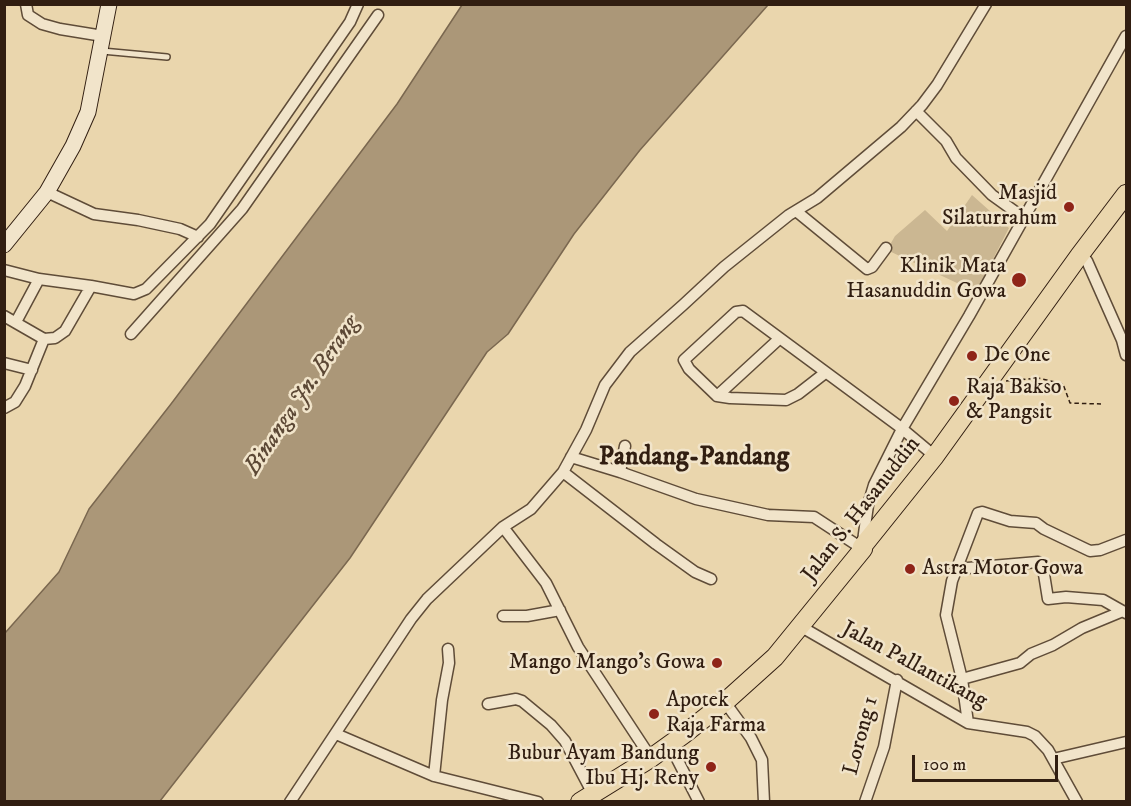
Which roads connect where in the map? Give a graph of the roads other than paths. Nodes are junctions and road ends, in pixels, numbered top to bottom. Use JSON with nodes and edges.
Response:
{"nodes":[{"id":1,"x":26,"y":4,"type":"edge"},
{"id":2,"x":109,"y":4,"type":"edge"},
{"id":3,"x":358,"y":4,"type":"edge"},
{"id":4,"x":986,"y":4,"type":"edge"},
{"id":5,"x":378,"y":15,"type":"dead end"},
{"id":6,"x":1126,"y":36,"type":"edge"},
{"id":7,"x":102,"y":44,"type":"junction"},
{"id":8,"x":167,"y":57,"type":"dead end"},
{"id":9,"x":916,"y":111,"type":"junction"},
{"id":10,"x":47,"y":192,"type":"junction"},
{"id":11,"x":1126,"y":194,"type":"edge"},
{"id":12,"x":1126,"y":209,"type":"edge"},
{"id":13,"x":796,"y":211,"type":"junction"},
{"id":14,"x":1024,"y":218,"type":"junction"},
{"id":15,"x":198,"y":237,"type":"junction"},
{"id":16,"x":1098,"y":238,"type":"junction"},
{"id":17,"x":4,"y":245,"type":"edge"},
{"id":18,"x":886,"y":248,"type":"dead end"},
{"id":19,"x":1087,"y":261,"type":"junction"},
{"id":20,"x":4,"y":270,"type":"edge"},
{"id":21,"x":1070,"y":277,"type":"junction"},
{"id":22,"x":39,"y":279,"type":"junction"},
{"id":23,"x":180,"y":279,"type":"junction"},
{"id":24,"x":153,"y":282,"type":"junction"},
{"id":25,"x":91,"y":286,"type":"junction"},
{"id":26,"x":4,"y":316,"type":"edge"},
{"id":27,"x":16,"y":322,"type":"junction"},
{"id":28,"x":131,"y":334,"type":"dead end"},
{"id":29,"x":44,"y":339,"type":"junction"},
{"id":30,"x":779,"y":339,"type":"junction"},
{"id":31,"x":1124,"y":340,"type":"edge"},
{"id":32,"x":1126,"y":355,"type":"edge"},
{"id":33,"x":4,"y":363,"type":"edge"},
{"id":34,"x":32,"y":370,"type":"junction"},
{"id":35,"x":825,"y":373,"type":"junction"},
{"id":36,"x":717,"y":396,"type":"junction"},
{"id":37,"x":4,"y":408,"type":"edge"},
{"id":38,"x":902,"y":429,"type":"junction"},
{"id":39,"x":626,"y":446,"type":"dead end"},
{"id":40,"x":571,"y":458,"type":"junction"},
{"id":41,"x":937,"y":458,"type":"junction"},
{"id":42,"x":563,"y":472,"type":"junction"},
{"id":43,"x":620,"y":472,"type":"junction"},
{"id":44,"x":503,"y":526,"type":"junction"},
{"id":45,"x":1126,"y":540,"type":"edge"},
{"id":46,"x":864,"y":549,"type":"junction"},
{"id":47,"x":956,"y":568,"type":"junction"},
{"id":48,"x":711,"y":579,"type":"dead end"},
{"id":49,"x":832,"y":590,"type":"junction"},
{"id":50,"x":560,"y":610,"type":"junction"},
{"id":51,"x":1125,"y":612,"type":"edge"},
{"id":52,"x":503,"y":616,"type":"dead end"},
{"id":53,"x":805,"y":629,"type":"junction"},
{"id":54,"x":448,"y":649,"type":"dead end"},
{"id":55,"x":962,"y":679,"type":"junction"},
{"id":56,"x":897,"y":680,"type":"junction"},
{"id":57,"x":488,"y":704,"type":"dead end"},
{"id":58,"x":730,"y":710,"type":"junction"},
{"id":59,"x":968,"y":723,"type":"junction"},
{"id":60,"x":336,"y":734,"type":"junction"},
{"id":61,"x":1126,"y":742,"type":"edge"},
{"id":62,"x":675,"y":755,"type":"junction"},
{"id":63,"x":651,"y":758,"type":"junction"},
{"id":64,"x":1053,"y":759,"type":"junction"},
{"id":65,"x":434,"y":776,"type":"junction"},
{"id":66,"x":591,"y":799,"type":"edge"},
{"id":67,"x":290,"y":801,"type":"edge"},
{"id":68,"x":538,"y":801,"type":"edge"},
{"id":69,"x":699,"y":801,"type":"edge"},
{"id":70,"x":764,"y":801,"type":"edge"},
{"id":71,"x":865,"y":801,"type":"edge"},
{"id":72,"x":1077,"y":801,"type":"edge"}],
"edges":[{"from":1,"to":7,"type":"street"},
{"from":2,"to":7,"type":"street"},
{"from":3,"to":15,"type":"street"},
{"from":4,"to":9,"type":"street"},
{"from":5,"to":23,"type":"street"},
{"from":6,"to":14,"type":"street"},
{"from":7,"to":8,"type":"lane"},
{"from":7,"to":10,"type":"street"},
{"from":9,"to":13,"type":"street"},
{"from":9,"to":14,"type":"street"},
{"from":10,"to":15,"type":"street"},
{"from":10,"to":17,"type":"street"},
{"from":11,"to":16,"type":"highway","name":"Jalan S. Hasanuddin"},
{"from":12,"to":16,"type":"highway","name":"Jalan S. Hasanuddin"},
{"from":13,"to":18,"type":"street"},
{"from":13,"to":40,"type":"street"},
{"from":14,"to":38,"type":"street"},
{"from":15,"to":24,"type":"street"},
{"from":16,"to":19,"type":"highway","name":"Jalan S. Hasanuddin"},
{"from":16,"to":21,"type":"highway","name":"Jalan S. Hasanuddin"},
{"from":19,"to":21,"type":"highway","name":"Jalan S. Hasanuddin"},
{"from":19,"to":31,"type":"street"},
{"from":20,"to":22,"type":"street"},
{"from":21,"to":41,"type":"highway","name":"Jalan S. Hasanuddin"},
{"from":21,"to":41,"type":"highway","name":"Jalan S. Hasanuddin"},
{"from":22,"to":25,"type":"street"},
{"from":22,"to":27,"type":"street"},
{"from":23,"to":24,"type":"street"},
{"from":23,"to":28,"type":"street"},
{"from":24,"to":25,"type":"street"},
{"from":25,"to":29,"type":"street"},
{"from":26,"to":27,"type":"street"},
{"from":27,"to":29,"type":"street"},
{"from":29,"to":34,"type":"street"},
{"from":30,"to":35,"type":"street"},
{"from":30,"to":36,"type":"street"},
{"from":30,"to":36,"type":"street"},
{"from":31,"to":32,"type":"street"},
{"from":33,"to":34,"type":"street"},
{"from":34,"to":37,"type":"street"},
{"from":35,"to":36,"type":"street"},
{"from":35,"to":38,"type":"street"},
{"from":38,"to":41,"type":"street"},
{"from":38,"to":46,"type":"street"},
{"from":39,"to":43,"type":"street"},
{"from":40,"to":42,"type":"street"},
{"from":40,"to":43,"type":"street"},
{"from":41,"to":46,"type":"highway","name":"Jalan S. Hasanuddin"},
{"from":42,"to":44,"type":"street"},
{"from":42,"to":48,"type":"street"},
{"from":43,"to":46,"type":"street"},
{"from":44,"to":50,"type":"street"},
{"from":44,"to":60,"type":"street"},
{"from":45,"to":47,"type":"street"},
{"from":46,"to":49,"type":"highway","name":"Jalan S. Hasanuddin"},
{"from":47,"to":51,"type":"street"},
{"from":47,"to":55,"type":"street"},
{"from":49,"to":53,"type":"highway","name":"Jalan S. Hasanuddin"},
{"from":49,"to":63,"type":"highway","name":"Jalan S. Hasanuddin"},
{"from":50,"to":52,"type":"street"},
{"from":50,"to":63,"type":"street"},
{"from":51,"to":55,"type":"street"},
{"from":53,"to":56,"type":"street","name":"Jalan Pallantikang"},
{"from":53,"to":58,"type":"highway","name":"Jalan S. Hasanuddin"},
{"from":54,"to":65,"type":"street"},
{"from":55,"to":59,"type":"street"},
{"from":56,"to":59,"type":"street","name":"Jalan Pallantikang"},
{"from":56,"to":71,"type":"street","name":"Lorong 1"},
{"from":57,"to":66,"type":"street"},
{"from":58,"to":62,"type":"highway","name":"Jalan S. Hasanuddin"},
{"from":58,"to":70,"type":"street"},
{"from":59,"to":64,"type":"street","name":"Jalan Pallantikang"},
{"from":60,"to":65,"type":"street"},
{"from":60,"to":67,"type":"street"},
{"from":61,"to":64,"type":"street"},
{"from":62,"to":66,"type":"highway","name":"Jalan S. Hasanuddin"},
{"from":62,"to":69,"type":"street"},
{"from":63,"to":66,"type":"highway","name":"Jalan S. Hasanuddin"},
{"from":64,"to":72,"type":"street","name":"Jalan Pallantikang"},
{"from":65,"to":68,"type":"street"}]}
